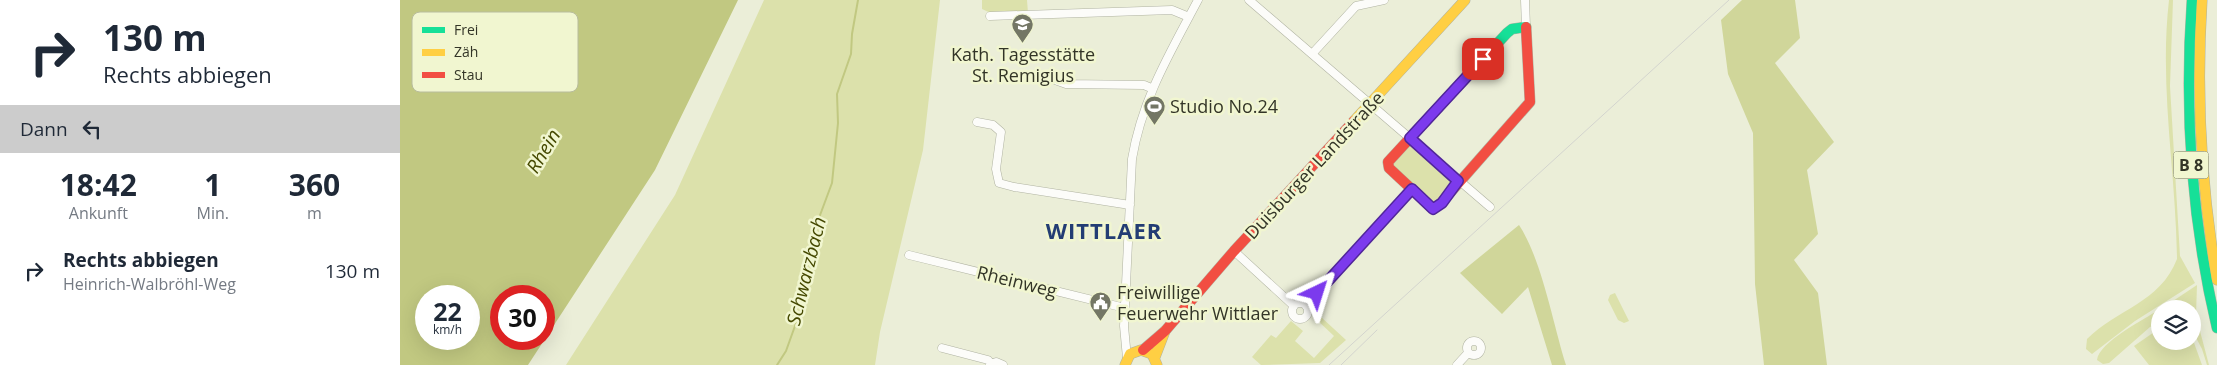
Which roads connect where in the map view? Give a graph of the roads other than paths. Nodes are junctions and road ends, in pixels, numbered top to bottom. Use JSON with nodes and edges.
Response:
{"nodes":[{"id":1,"x":1198,"y":0,"type":"edge"},
{"id":2,"x":1249,"y":0,"type":"edge"},
{"id":3,"x":1384,"y":0,"type":"edge"},
{"id":4,"x":1465,"y":0,"type":"edge"},
{"id":5,"x":1525,"y":0,"type":"edge"},
{"id":6,"x":2192,"y":0,"type":"edge"},
{"id":7,"x":2202,"y":0,"type":"edge"},
{"id":8,"x":990,"y":16,"type":"dead end"},
{"id":9,"x":1189,"y":17,"type":"junction"},
{"id":10,"x":1526,"y":27,"type":"junction"},
{"id":11,"x":1312,"y":54,"type":"junction"},
{"id":12,"x":1052,"y":79,"type":"dead end"},
{"id":13,"x":1151,"y":88,"type":"junction"},
{"id":14,"x":1371,"y":104,"type":"junction"},
{"id":15,"x":978,"y":122,"type":"dead end"},
{"id":16,"x":1410,"y":138,"type":"junction"},
{"id":17,"x":1458,"y":181,"type":"junction"},
{"id":18,"x":1412,"y":189,"type":"junction"},
{"id":19,"x":1130,"y":205,"type":"junction"},
{"id":20,"x":1490,"y":207,"type":"dead end"},
{"id":21,"x":1234,"y":251,"type":"junction"},
{"id":22,"x":909,"y":255,"type":"dead end"},
{"id":23,"x":2217,"y":280,"type":"edge"},
{"id":24,"x":1294,"y":306,"type":"junction"},
{"id":25,"x":1306,"y":306,"type":"junction"},
{"id":26,"x":1125,"y":308,"type":"junction"},
{"id":27,"x":2217,"y":328,"type":"edge"},
{"id":28,"x":1165,"y":331,"type":"junction"},
{"id":29,"x":1124,"y":336,"type":"junction"},
{"id":30,"x":942,"y":348,"type":"dead end"},
{"id":31,"x":1141,"y":350,"type":"junction"},
{"id":32,"x":1468,"y":353,"type":"dead end"},
{"id":33,"x":1156,"y":361,"type":"edge"},
{"id":34,"x":1126,"y":362,"type":"edge"},
{"id":35,"x":990,"y":364,"type":"edge"},
{"id":36,"x":1002,"y":365,"type":"edge"},
{"id":37,"x":1456,"y":365,"type":"edge"}],
"edges":[{"from":1,"to":9,"type":"street"},
{"from":2,"to":11,"type":"street"},
{"from":3,"to":11,"type":"street"},
{"from":4,"to":14,"type":"main road","name":"Duisburger Landstraße"},
{"from":5,"to":10,"type":"street"},
{"from":6,"to":27,"type":"main road","number":"B 8"},
{"from":7,"to":23,"type":"main road","number":"B 8"},
{"from":8,"to":9,"type":"street"},
{"from":9,"to":13,"type":"street"},
{"from":10,"to":16,"type":"main road"},
{"from":10,"to":17,"type":"main road"},
{"from":11,"to":14,"type":"street"},
{"from":12,"to":13,"type":"street"},
{"from":13,"to":19,"type":"street"},
{"from":14,"to":16,"type":"street"},
{"from":14,"to":21,"type":"main road","name":"Duisburger Landstraße"},
{"from":15,"to":19,"type":"street"},
{"from":16,"to":17,"type":"street"},
{"from":16,"to":18,"type":"main road"},
{"from":17,"to":18,"type":"main road"},
{"from":17,"to":20,"type":"street"},
{"from":18,"to":25,"type":"street"},
{"from":19,"to":26,"type":"street"},
{"from":21,"to":24,"type":"street"},
{"from":21,"to":28,"type":"main road","name":"Duisburger Landstraße"},
{"from":22,"to":26,"type":"street","name":"Rheinweg"},
{"from":24,"to":25,"type":"street"},
{"from":24,"to":25,"type":"street"},
{"from":26,"to":29,"type":"street"},
{"from":28,"to":31,"type":"main road","name":"Duisburger Landstraße"},
{"from":28,"to":33,"type":"main road","name":"Duisburger Landstraße"},
{"from":29,"to":31,"type":"street"},
{"from":29,"to":34,"type":"street"},
{"from":30,"to":35,"type":"street"},
{"from":31,"to":33,"type":"main road","name":"Duisburger Landstraße"},
{"from":31,"to":34,"type":"main road","name":"Duisburger Landstraße"},
{"from":32,"to":37,"type":"street"},
{"from":35,"to":36,"type":"street"}]}
